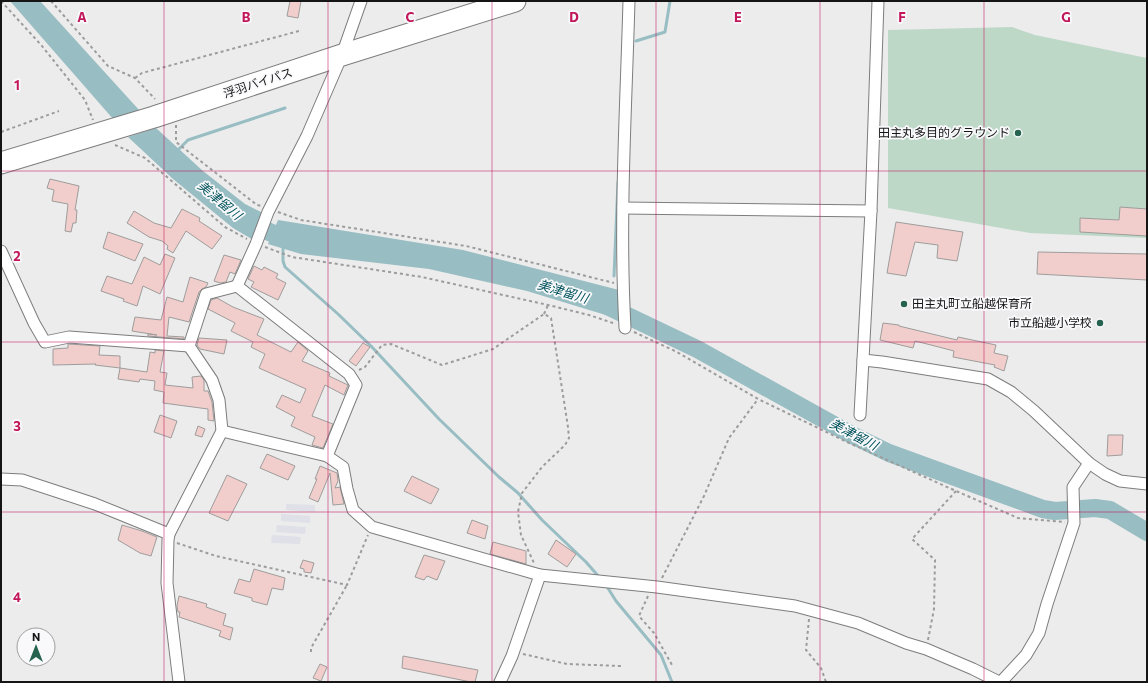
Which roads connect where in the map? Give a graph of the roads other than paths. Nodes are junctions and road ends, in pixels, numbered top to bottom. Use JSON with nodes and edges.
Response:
{"nodes":[{"id":1,"x":361,"y":1,"type":"edge"},
{"id":2,"x":515,"y":1,"type":"edge"},
{"id":3,"x":629,"y":1,"type":"edge"},
{"id":4,"x":878,"y":1,"type":"edge"},
{"id":5,"x":342,"y":55,"type":"junction"},
{"id":6,"x":1,"y":163,"type":"edge"},
{"id":7,"x":623,"y":208,"type":"junction"},
{"id":8,"x":871,"y":211,"type":"junction"},
{"id":9,"x":1,"y":251,"type":"edge"},
{"id":10,"x":237,"y":286,"type":"junction"},
{"id":11,"x":625,"y":328,"type":"road end"},
{"id":12,"x":189,"y":346,"type":"junction"},
{"id":13,"x":863,"y":360,"type":"junction"},
{"id":14,"x":860,"y":415,"type":"dead end"},
{"id":15,"x":222,"y":431,"type":"junction"},
{"id":16,"x":327,"y":456,"type":"junction"},
{"id":17,"x":1089,"y":463,"type":"junction"},
{"id":18,"x":1,"y":478,"type":"edge"},
{"id":19,"x":1147,"y":484,"type":"edge"},
{"id":20,"x":169,"y":537,"type":"junction"},
{"id":21,"x":540,"y":575,"type":"junction"},
{"id":22,"x":179,"y":682,"type":"edge"},
{"id":23,"x":500,"y":682,"type":"edge"},
{"id":24,"x":1000,"y":682,"type":"edge"}],
"edges":[{"from":1,"to":5,"type":"street"},
{"from":2,"to":5,"type":"highway","name":"浮羽バイパス"},
{"from":3,"to":7,"type":"street"},
{"from":4,"to":8,"type":"street"},
{"from":5,"to":6,"type":"highway","name":"浮羽バイパス"},
{"from":5,"to":10,"type":"street"},
{"from":7,"to":8,"type":"street"},
{"from":7,"to":11,"type":"street"},
{"from":8,"to":13,"type":"street"},
{"from":9,"to":12,"type":"street"},
{"from":10,"to":12,"type":"street"},
{"from":10,"to":16,"type":"street"},
{"from":12,"to":15,"type":"street"},
{"from":13,"to":14,"type":"street"},
{"from":13,"to":17,"type":"street"},
{"from":15,"to":16,"type":"street"},
{"from":15,"to":20,"type":"street"},
{"from":16,"to":21,"type":"street"},
{"from":17,"to":19,"type":"street"},
{"from":17,"to":24,"type":"street"},
{"from":18,"to":20,"type":"street"},
{"from":20,"to":22,"type":"street"},
{"from":21,"to":23,"type":"street"},
{"from":21,"to":24,"type":"street"}]}
